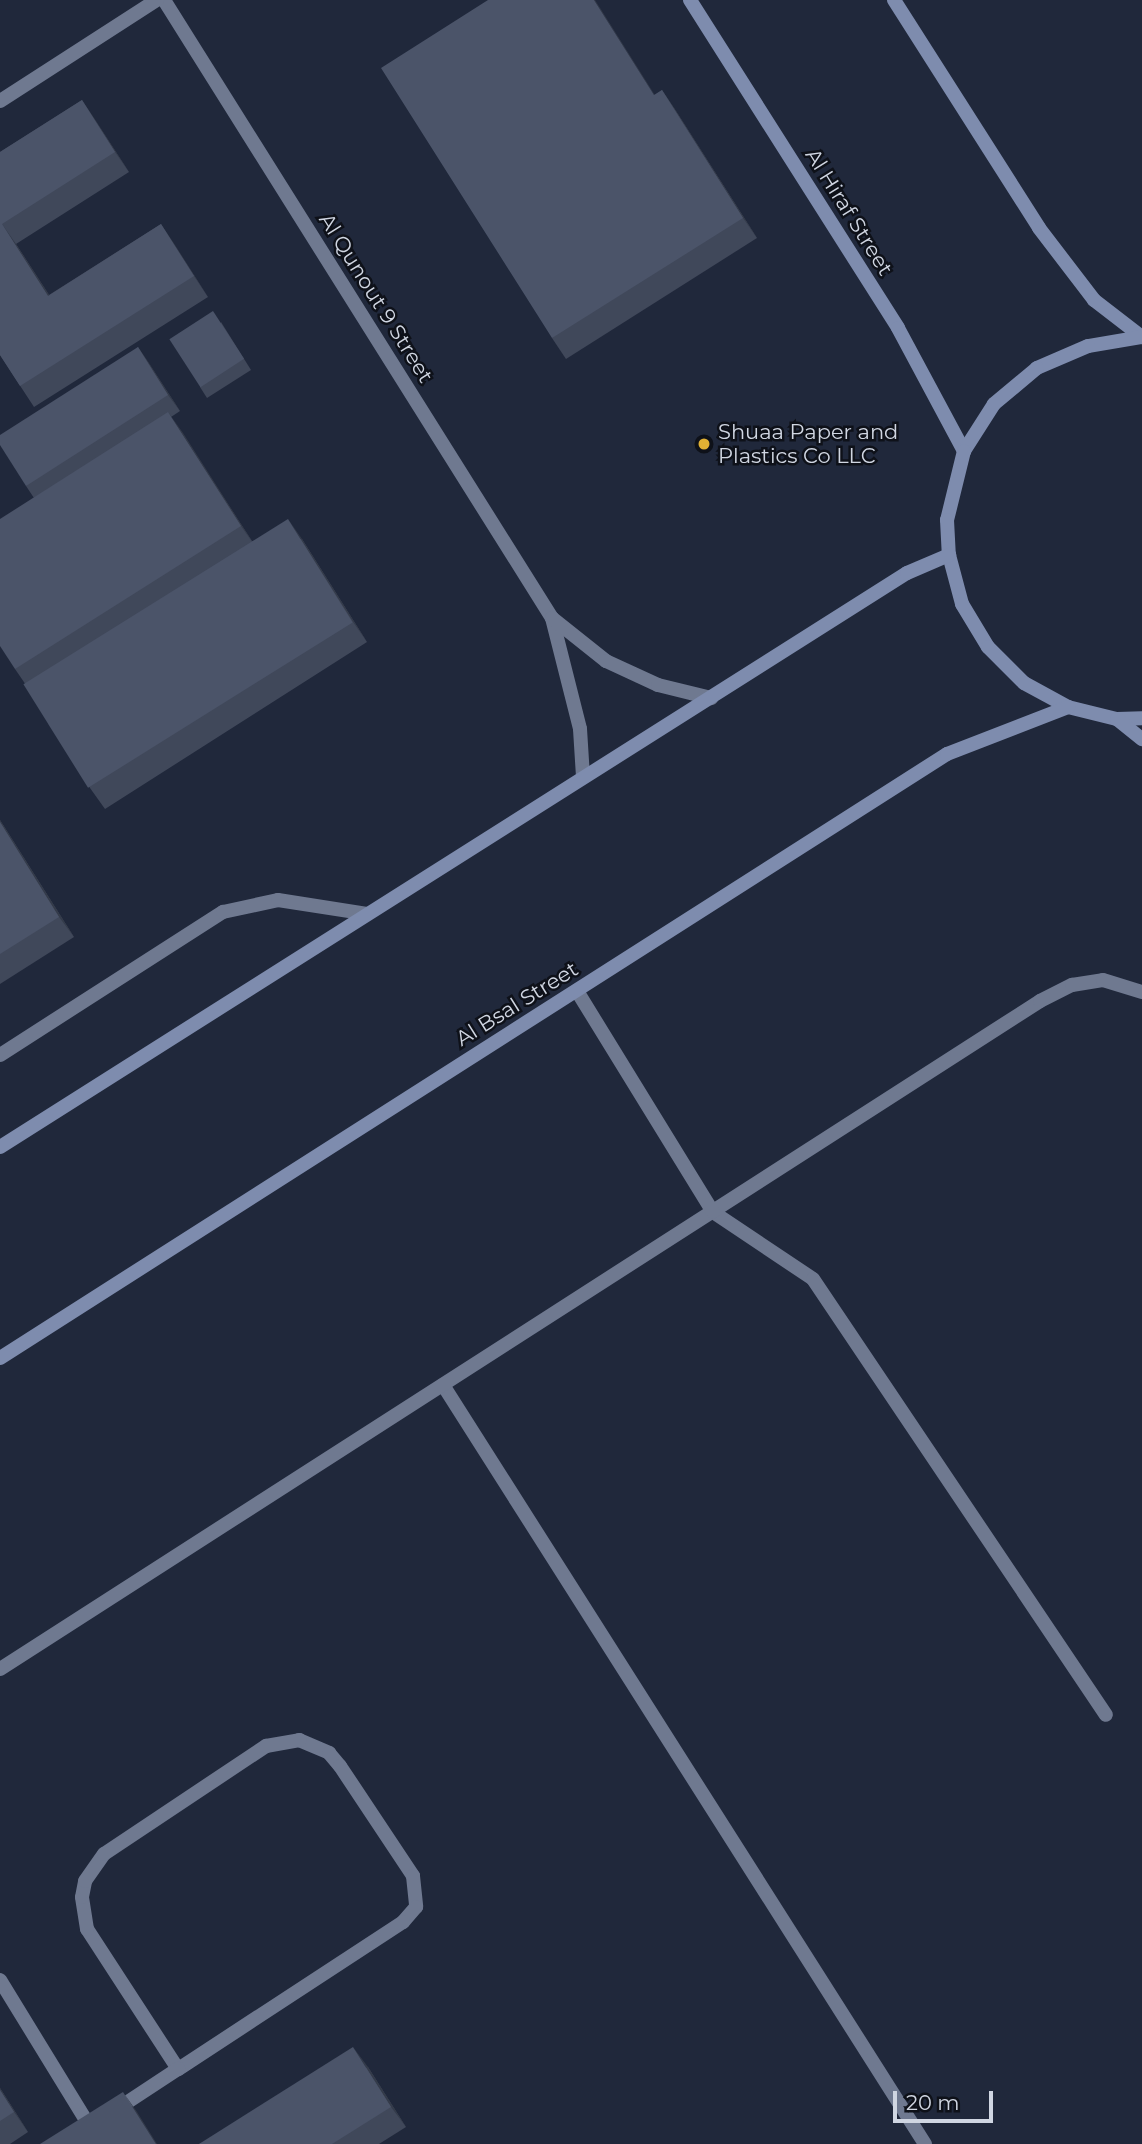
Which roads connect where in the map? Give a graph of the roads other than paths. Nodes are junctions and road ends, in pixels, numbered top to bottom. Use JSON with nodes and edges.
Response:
{"nodes":[{"id":1,"x":157,"y":0,"type":"edge"},
{"id":2,"x":164,"y":0,"type":"edge"},
{"id":3,"x":690,"y":0,"type":"edge"},
{"id":4,"x":894,"y":0,"type":"edge"},
{"id":5,"x":0,"y":101,"type":"edge"},
{"id":6,"x":1142,"y":337,"type":"edge"},
{"id":7,"x":964,"y":451,"type":"junction"},
{"id":8,"x":949,"y":555,"type":"junction"},
{"id":9,"x":552,"y":618,"type":"junction"},
{"id":10,"x":711,"y":698,"type":"junction"},
{"id":11,"x":1068,"y":707,"type":"junction"},
{"id":12,"x":1142,"y":718,"type":"edge"},
{"id":13,"x":1117,"y":719,"type":"junction"},
{"id":14,"x":1142,"y":739,"type":"edge"},
{"id":15,"x":583,"y":777,"type":"junction"},
{"id":16,"x":367,"y":914,"type":"junction"},
{"id":17,"x":578,"y":990,"type":"junction"},
{"id":18,"x":1142,"y":992,"type":"edge"},
{"id":19,"x":0,"y":1055,"type":"edge"},
{"id":20,"x":0,"y":1147,"type":"edge"},
{"id":21,"x":713,"y":1212,"type":"junction"},
{"id":22,"x":0,"y":1358,"type":"edge"},
{"id":23,"x":443,"y":1385,"type":"junction"},
{"id":24,"x":0,"y":1669,"type":"edge"},
{"id":25,"x":1106,"y":1715,"type":"dead end"},
{"id":26,"x":0,"y":1980,"type":"edge"},
{"id":27,"x":178,"y":2069,"type":"junction"},
{"id":28,"x":90,"y":2127,"type":"junction"},
{"id":29,"x":72,"y":2138,"type":"edge"},
{"id":30,"x":925,"y":2144,"type":"edge"}],
"edges":[{"from":1,"to":5,"type":"street"},
{"from":2,"to":9,"type":"street","name":"Al Qunout 9 Street"},
{"from":3,"to":7,"type":"street","name":"Al Hiraf Street"},
{"from":4,"to":6,"type":"street"},
{"from":6,"to":7,"type":"street"},
{"from":7,"to":8,"type":"street"},
{"from":8,"to":10,"type":"street"},
{"from":8,"to":11,"type":"street"},
{"from":9,"to":10,"type":"street","name":"Al Qunout 9 Street"},
{"from":9,"to":15,"type":"street","name":"Al Qunout 9 Street"},
{"from":10,"to":15,"type":"street"},
{"from":11,"to":13,"type":"street"},
{"from":11,"to":17,"type":"street","name":"Al Bsal Street"},
{"from":12,"to":13,"type":"street"},
{"from":13,"to":14,"type":"street"},
{"from":15,"to":16,"type":"street"},
{"from":16,"to":19,"type":"street"},
{"from":16,"to":20,"type":"street"},
{"from":17,"to":21,"type":"street"},
{"from":17,"to":22,"type":"street","name":"Al Bsal Street"},
{"from":18,"to":21,"type":"street"},
{"from":21,"to":23,"type":"street"},
{"from":21,"to":25,"type":"street"},
{"from":23,"to":24,"type":"street"},
{"from":23,"to":30,"type":"street"},
{"from":26,"to":28,"type":"street"},
{"from":27,"to":27,"type":"street"},
{"from":27,"to":28,"type":"street"},
{"from":28,"to":29,"type":"street"}]}
